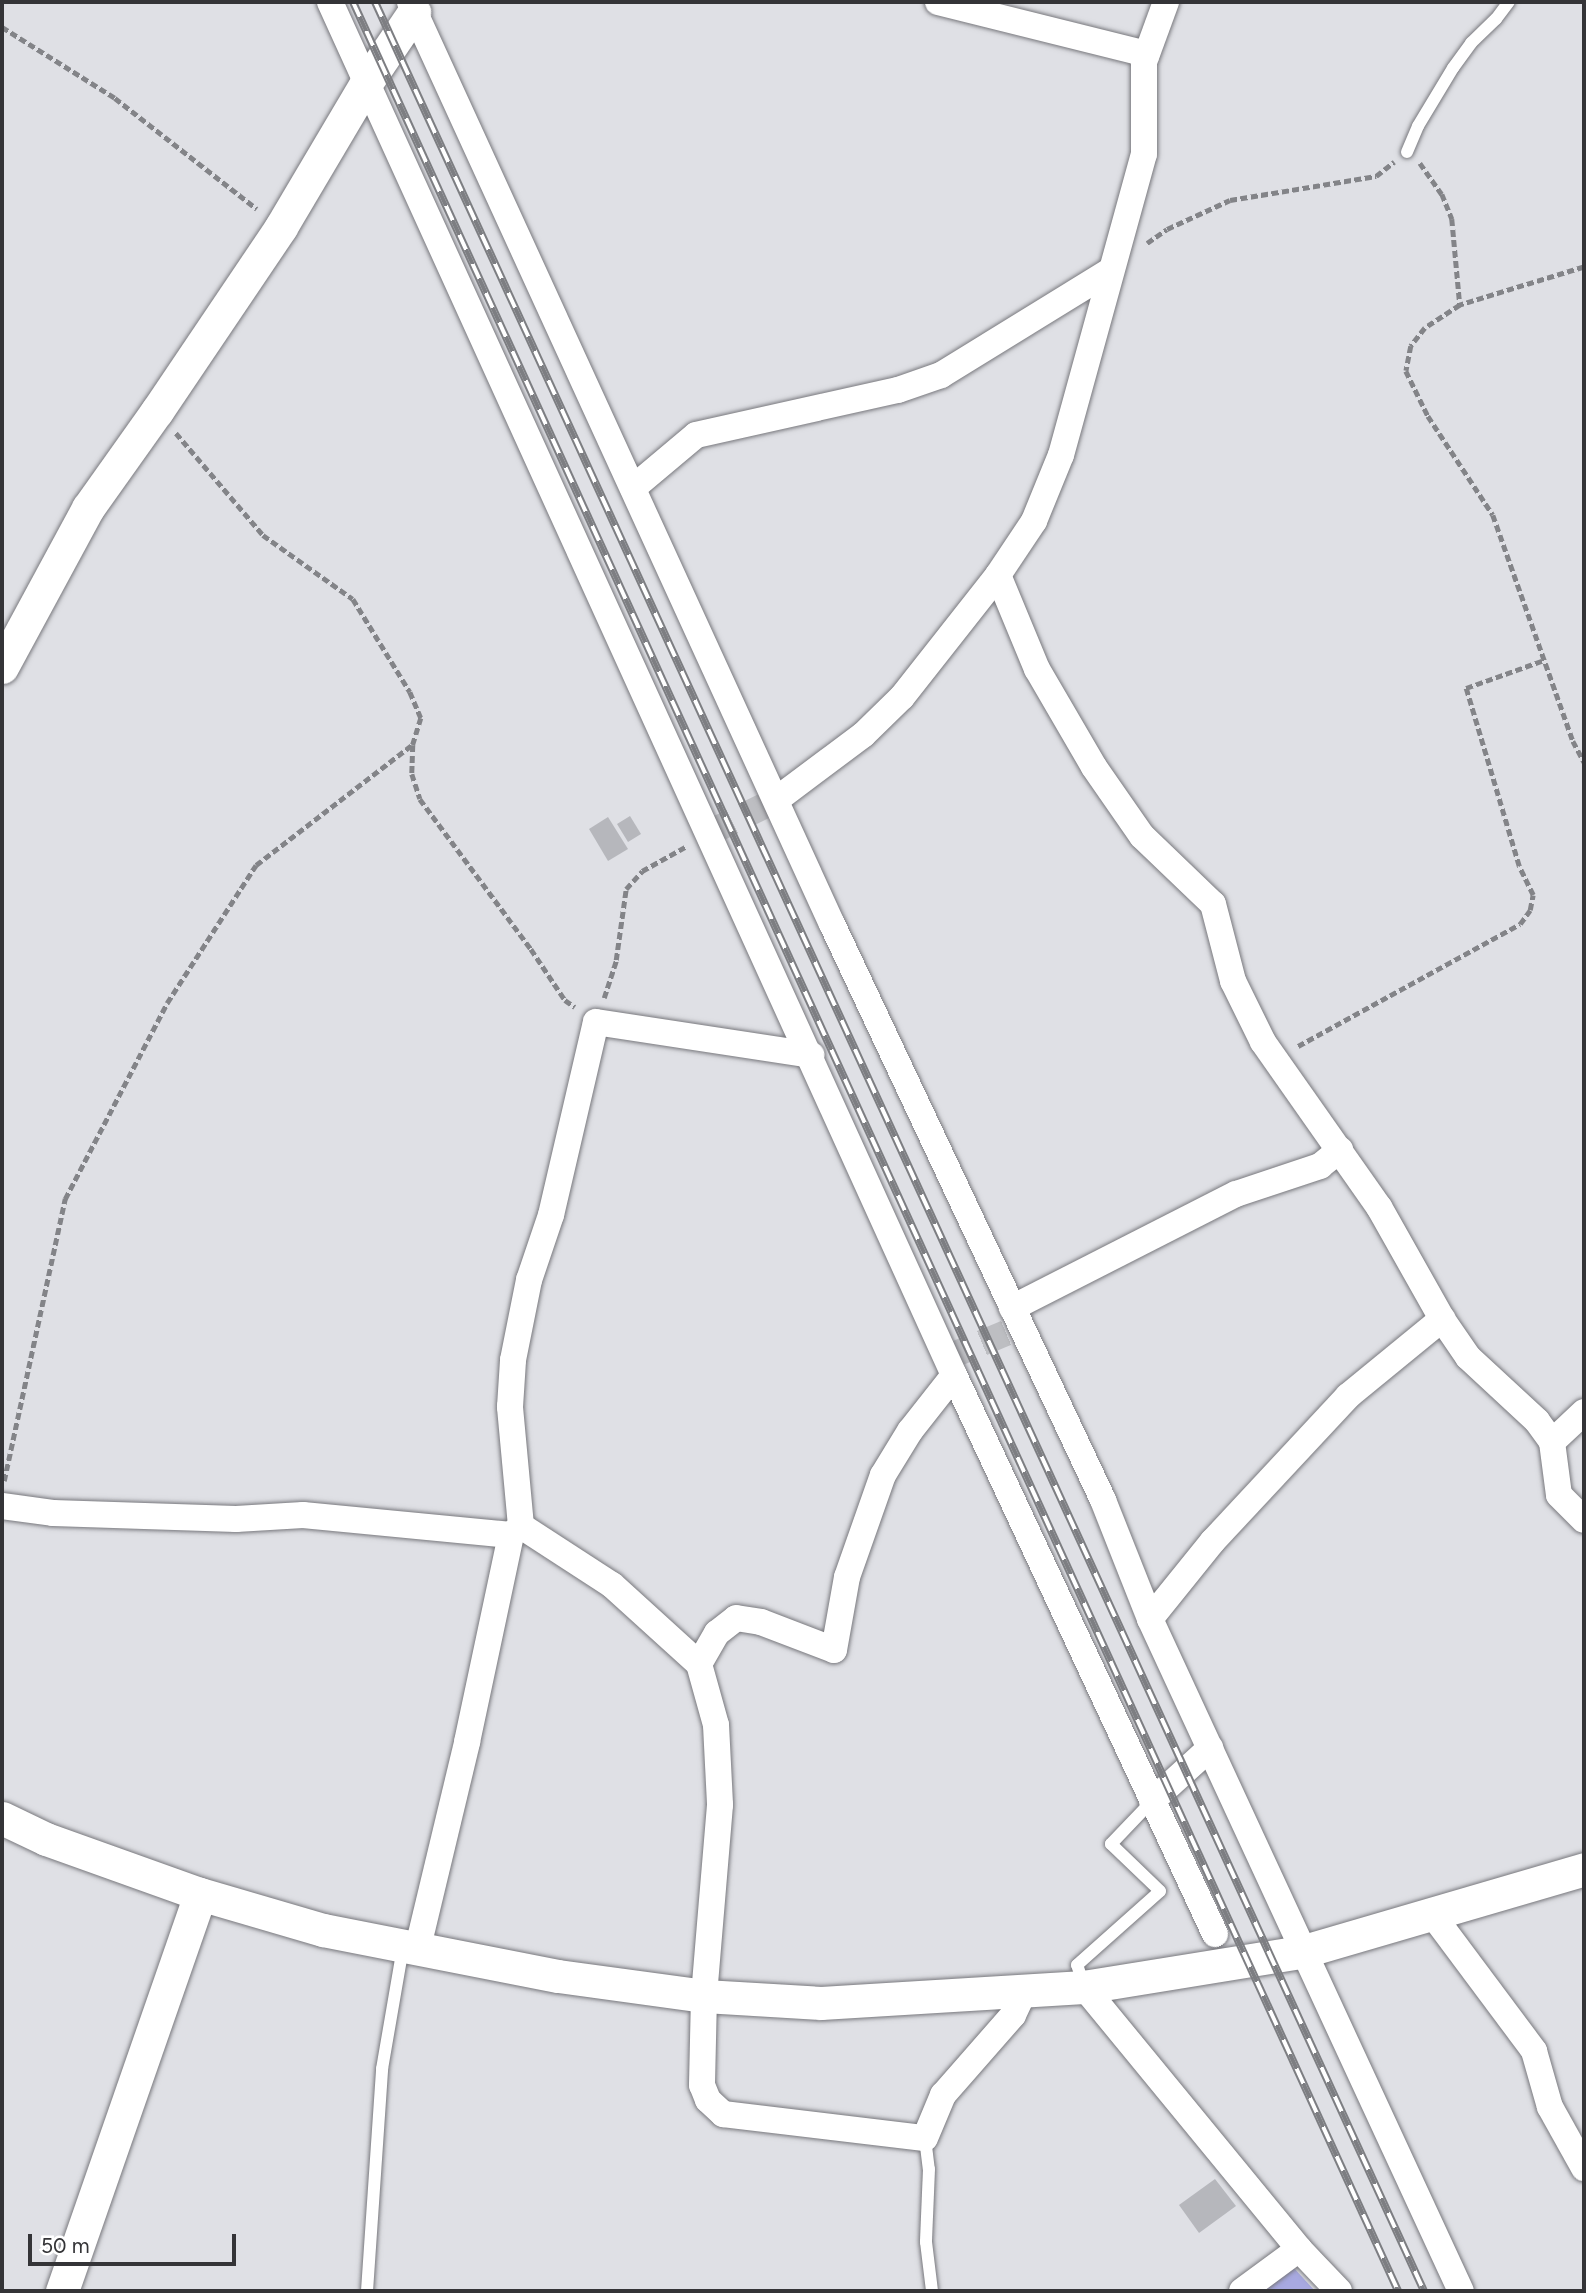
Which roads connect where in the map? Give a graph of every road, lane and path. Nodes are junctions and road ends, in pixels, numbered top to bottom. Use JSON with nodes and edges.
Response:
{"nodes":[{"id":1,"x":330,"y":2,"type":"edge"},
{"id":2,"x":938,"y":2,"type":"edge"},
{"id":3,"x":1166,"y":2,"type":"edge"},
{"id":4,"x":1509,"y":2,"type":"edge"},
{"id":5,"x":415,"y":5,"type":"edge"},
{"id":6,"x":972,"y":7,"type":"edge"},
{"id":7,"x":2,"y":27,"type":"edge"},
{"id":8,"x":1147,"y":54,"type":"junction"},
{"id":9,"x":366,"y":83,"type":"junction"},
{"id":10,"x":1407,"y":152,"type":"junction"},
{"id":11,"x":281,"y":227,"type":"junction"},
{"id":12,"x":1584,"y":267,"type":"edge"},
{"id":13,"x":1110,"y":271,"type":"junction"},
{"id":14,"x":1460,"y":305,"type":"junction"},
{"id":15,"x":157,"y":411,"type":"junction"},
{"id":16,"x":633,"y":488,"type":"junction"},
{"id":17,"x":998,"y":575,"type":"junction"},
{"id":18,"x":1544,"y":660,"type":"junction"},
{"id":19,"x":2,"y":667,"type":"edge"},
{"id":20,"x":412,"y":745,"type":"junction"},
{"id":21,"x":1584,"y":762,"type":"edge"},
{"id":22,"x":776,"y":800,"type":"junction"},
{"id":23,"x":709,"y":833,"type":"junction"},
{"id":24,"x":596,"y":1022,"type":"junction"},
{"id":25,"x":811,"y":1055,"type":"junction"},
{"id":26,"x":1274,"y":1059,"type":"junction"},
{"id":27,"x":1340,"y":1150,"type":"junction"},
{"id":28,"x":1012,"y":1308,"type":"junction"},
{"id":29,"x":1442,"y":1319,"type":"junction"},
{"id":30,"x":954,"y":1375,"type":"junction"},
{"id":31,"x":1584,"y":1412,"type":"edge"},
{"id":32,"x":1552,"y":1442,"type":"junction"},
{"id":33,"x":2,"y":1493,"type":"edge"},
{"id":34,"x":2,"y":1506,"type":"edge"},
{"id":35,"x":1584,"y":1520,"type":"edge"},
{"id":36,"x":516,"y":1530,"type":"junction"},
{"id":37,"x":1150,"y":1619,"type":"junction"},
{"id":38,"x":699,"y":1664,"type":"junction"},
{"id":39,"x":1210,"y":1748,"type":"junction"},
{"id":40,"x":1152,"y":1801,"type":"junction"},
{"id":41,"x":2,"y":1818,"type":"edge"},
{"id":42,"x":1584,"y":1869,"type":"edge"},
{"id":43,"x":200,"y":1894,"type":"junction"},
{"id":44,"x":1432,"y":1914,"type":"junction"},
{"id":45,"x":1215,"y":1934,"type":"dead end"},
{"id":46,"x":410,"y":1949,"type":"junction"},
{"id":47,"x":1301,"y":1952,"type":"junction"},
{"id":48,"x":1084,"y":1987,"type":"junction"},
{"id":49,"x":1025,"y":1989,"type":"junction"},
{"id":50,"x":704,"y":1996,"type":"junction"},
{"id":51,"x":925,"y":2138,"type":"junction"},
{"id":52,"x":1584,"y":2168,"type":"edge"},
{"id":53,"x":1299,"y":2249,"type":"junction"},
{"id":54,"x":62,"y":2291,"type":"edge"},
{"id":55,"x":367,"y":2291,"type":"edge"},
{"id":56,"x":932,"y":2291,"type":"edge"},
{"id":57,"x":1242,"y":2291,"type":"edge"},
{"id":58,"x":1339,"y":2291,"type":"edge"},
{"id":59,"x":1461,"y":2291,"type":"edge"}],
"edges":[{"from":1,"to":9,"type":"street"},
{"from":2,"to":6,"type":"street"},
{"from":3,"to":8,"type":"street"},
{"from":4,"to":10,"type":"lane"},
{"from":5,"to":9,"type":"street"},
{"from":5,"to":16,"type":"street"},
{"from":6,"to":8,"type":"street"},
{"from":7,"to":11,"type":"path"},
{"from":8,"to":13,"type":"street"},
{"from":9,"to":11,"type":"street"},
{"from":9,"to":23,"type":"street"},
{"from":10,"to":13,"type":"path"},
{"from":10,"to":14,"type":"path"},
{"from":11,"to":15,"type":"street"},
{"from":12,"to":14,"type":"path"},
{"from":13,"to":16,"type":"street"},
{"from":13,"to":17,"type":"street"},
{"from":14,"to":18,"type":"path"},
{"from":15,"to":19,"type":"street"},
{"from":15,"to":20,"type":"path"},
{"from":16,"to":22,"type":"street"},
{"from":17,"to":22,"type":"street"},
{"from":17,"to":26,"type":"street"},
{"from":18,"to":21,"type":"path"},
{"from":18,"to":26,"type":"path"},
{"from":20,"to":24,"type":"path"},
{"from":20,"to":33,"type":"path"},
{"from":22,"to":28,"type":"street"},
{"from":23,"to":24,"type":"path"},
{"from":23,"to":25,"type":"street"},
{"from":24,"to":25,"type":"street"},
{"from":24,"to":36,"type":"street"},
{"from":25,"to":30,"type":"street"},
{"from":26,"to":27,"type":"street"},
{"from":27,"to":28,"type":"street"},
{"from":27,"to":29,"type":"street"},
{"from":28,"to":37,"type":"street"},
{"from":29,"to":32,"type":"street"},
{"from":29,"to":37,"type":"street"},
{"from":30,"to":38,"type":"street"},
{"from":30,"to":40,"type":"street"},
{"from":31,"to":32,"type":"street"},
{"from":32,"to":35,"type":"street"},
{"from":34,"to":36,"type":"street"},
{"from":36,"to":38,"type":"street"},
{"from":36,"to":46,"type":"street"},
{"from":37,"to":39,"type":"street"},
{"from":38,"to":50,"type":"street"},
{"from":39,"to":40,"type":"street"},
{"from":39,"to":47,"type":"street"},
{"from":40,"to":45,"type":"street"},
{"from":40,"to":48,"type":"lane"},
{"from":41,"to":43,"type":"street"},
{"from":42,"to":44,"type":"street"},
{"from":43,"to":46,"type":"street"},
{"from":43,"to":54,"type":"street"},
{"from":44,"to":47,"type":"street"},
{"from":44,"to":52,"type":"street"},
{"from":46,"to":50,"type":"street"},
{"from":46,"to":55,"type":"lane"},
{"from":47,"to":48,"type":"street"},
{"from":47,"to":59,"type":"street"},
{"from":48,"to":49,"type":"street"},
{"from":48,"to":53,"type":"street"},
{"from":49,"to":50,"type":"street"},
{"from":49,"to":51,"type":"street"},
{"from":50,"to":51,"type":"street"},
{"from":51,"to":56,"type":"lane"},
{"from":53,"to":57,"type":"street"},
{"from":53,"to":58,"type":"street"}]}
